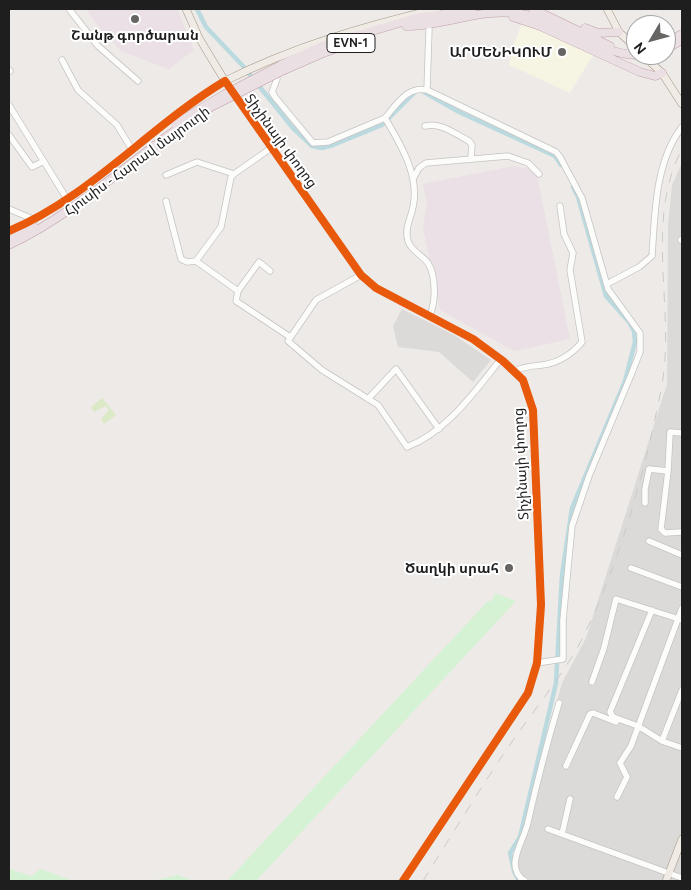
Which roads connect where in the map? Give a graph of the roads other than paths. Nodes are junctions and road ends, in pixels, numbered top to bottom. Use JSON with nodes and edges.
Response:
{"nodes":[{"id":1,"x":68,"y":9,"type":"edge"},
{"id":2,"x":186,"y":9,"type":"edge"},
{"id":3,"x":437,"y":9,"type":"edge"},
{"id":4,"x":472,"y":9,"type":"edge"},
{"id":5,"x":533,"y":9,"type":"edge"},
{"id":6,"x":543,"y":9,"type":"edge"},
{"id":7,"x":606,"y":9,"type":"edge"},
{"id":8,"x":425,"y":13,"type":"junction"},
{"id":9,"x":497,"y":13,"type":"junction"},
{"id":10,"x":406,"y":26,"type":"junction"},
{"id":11,"x":429,"y":29,"type":"dead end"},
{"id":12,"x":620,"y":32,"type":"junction"},
{"id":13,"x":626,"y":38,"type":"edge"},
{"id":14,"x":626,"y":50,"type":"edge"},
{"id":15,"x":619,"y":51,"type":"junction"},
{"id":16,"x":626,"y":53,"type":"edge"},
{"id":17,"x":62,"y":60,"type":"dead end"},
{"id":18,"x":268,"y":61,"type":"junction"},
{"id":19,"x":654,"y":65,"type":"edge"},
{"id":20,"x":282,"y":68,"type":"junction"},
{"id":21,"x":662,"y":73,"type":"junction"},
{"id":22,"x":138,"y":81,"type":"dead end"},
{"id":23,"x":225,"y":81,"type":"junction"},
{"id":24,"x":427,"y":90,"type":"junction"},
{"id":25,"x":682,"y":104,"type":"edge"},
{"id":26,"x":9,"y":105,"type":"edge"},
{"id":27,"x":386,"y":120,"type":"junction"},
{"id":28,"x":177,"y":126,"type":"junction"},
{"id":29,"x":425,"y":126,"type":"dead end"},
{"id":30,"x":682,"y":127,"type":"edge"},
{"id":31,"x":9,"y":135,"type":"edge"},
{"id":32,"x":132,"y":148,"type":"junction"},
{"id":33,"x":271,"y":148,"type":"junction"},
{"id":34,"x":471,"y":159,"type":"junction"},
{"id":35,"x":42,"y":162,"type":"junction"},
{"id":36,"x":166,"y":174,"type":"dead end"},
{"id":37,"x":234,"y":174,"type":"junction"},
{"id":38,"x":539,"y":174,"type":"dead end"},
{"id":39,"x":413,"y":178,"type":"junction"},
{"id":40,"x":67,"y":199,"type":"junction"},
{"id":41,"x":166,"y":201,"type":"dead end"},
{"id":42,"x":560,"y":206,"type":"dead end"},
{"id":43,"x":9,"y":209,"type":"edge"},
{"id":44,"x":35,"y":220,"type":"junction"},
{"id":45,"x":9,"y":231,"type":"edge"},
{"id":46,"x":9,"y":237,"type":"edge"},
{"id":47,"x":9,"y":245,"type":"edge"},
{"id":48,"x":196,"y":261,"type":"junction"},
{"id":49,"x":270,"y":272,"type":"dead end"},
{"id":50,"x":360,"y":275,"type":"junction"},
{"id":51,"x":607,"y":284,"type":"junction"},
{"id":52,"x":238,"y":291,"type":"junction"},
{"id":53,"x":430,"y":315,"type":"junction"},
{"id":54,"x":290,"y":337,"type":"junction"},
{"id":55,"x":501,"y":359,"type":"junction"},
{"id":56,"x":515,"y":371,"type":"junction"},
{"id":57,"x":368,"y":399,"type":"junction"},
{"id":58,"x":439,"y":428,"type":"junction"},
{"id":59,"x":682,"y":433,"type":"edge"},
{"id":60,"x":668,"y":471,"type":"junction"},
{"id":61,"x":645,"y":503,"type":"dead end"},
{"id":62,"x":682,"y":532,"type":"edge"},
{"id":63,"x":648,"y":541,"type":"dead end"},
{"id":64,"x":682,"y":555,"type":"edge"},
{"id":65,"x":631,"y":568,"type":"dead end"},
{"id":66,"x":682,"y":586,"type":"edge"},
{"id":67,"x":682,"y":608,"type":"edge"},
{"id":68,"x":652,"y":610,"type":"junction"},
{"id":69,"x":681,"y":619,"type":"edge"},
{"id":70,"x":537,"y":663,"type":"junction"},
{"id":71,"x":592,"y":682,"type":"dead end"},
{"id":72,"x":682,"y":690,"type":"edge"},
{"id":73,"x":559,"y":703,"type":"dead end"},
{"id":74,"x":638,"y":728,"type":"junction"},
{"id":75,"x":662,"y":741,"type":"junction"},
{"id":76,"x":682,"y":748,"type":"edge"},
{"id":77,"x":566,"y":766,"type":"dead end"},
{"id":78,"x":617,"y":797,"type":"dead end"},
{"id":79,"x":570,"y":799,"type":"dead end"},
{"id":80,"x":548,"y":829,"type":"dead end"},
{"id":81,"x":562,"y":834,"type":"junction"},
{"id":82,"x":682,"y":838,"type":"edge"},
{"id":83,"x":669,"y":873,"type":"junction"},
{"id":84,"x":682,"y":878,"type":"edge"},
{"id":85,"x":403,"y":881,"type":"edge"},
{"id":86,"x":525,"y":881,"type":"edge"},
{"id":87,"x":666,"y":881,"type":"edge"}],
"edges":[{"from":1,"to":22,"type":"street"},
{"from":2,"to":23,"type":"main road","name":"Տիչինայի փողոց"},
{"from":3,"to":8,"type":"main road","number":"EVN-1"},
{"from":4,"to":8,"type":"highway","name":"Հյուսիս - Հարավ մայրուղի"},
{"from":5,"to":15,"type":"highway","name":"Հյուսիս - Հարավ մայրուղի"},
{"from":6,"to":12,"type":"highway"},
{"from":7,"to":12,"type":"main road"},
{"from":8,"to":10,"type":"highway","name":"Հյուսիս - Հարավ մայրուղի","number":"EVN-1"},
{"from":8,"to":18,"type":"main road"},
{"from":8,"to":20,"type":"highway","name":"Հյուսիս - Հարավ մայրուղի","number":"EVN-1"},
{"from":9,"to":10,"type":"highway","name":"Հյուսիս - Հարավ մայրուղի"},
{"from":9,"to":15,"type":"highway","name":"Հյուսիս - Հարավ մայրուղի"},
{"from":9,"to":21,"type":"highway"},
{"from":10,"to":20,"type":"highway","name":"Հյուսիս - Հարավ մայրուղի","number":"EVN-1"},
{"from":11,"to":24,"type":"street"},
{"from":12,"to":13,"type":"main road"},
{"from":14,"to":15,"type":"highway","name":"Հյուսիս - Հարավ մայրուղի"},
{"from":15,"to":16,"type":"highway","name":"Հյուսիս - Հարավ մայրուղի"},
{"from":17,"to":32,"type":"street"},
{"from":18,"to":23,"type":"main road"},
{"from":18,"to":27,"type":"street"},
{"from":19,"to":21,"type":"main road"},
{"from":20,"to":28,"type":"highway","name":"Հյուսիս - Հարավ մայրուղի","number":"EVN-1","bridge":true},
{"from":21,"to":25,"type":"main road"},
{"from":23,"to":32,"type":"street"},
{"from":23,"to":33,"type":"street","name":"Տիչինայի փողոց"},
{"from":24,"to":27,"type":"street"},
{"from":24,"to":51,"type":"street"},
{"from":26,"to":35,"type":"street"},
{"from":27,"to":39,"type":"street"},
{"from":28,"to":46,"type":"highway","name":"Հյուսիս - Հարավ մայրուղի","number":"EVN-1"},
{"from":28,"to":47,"type":"highway","name":"Հյուսիս - Հարավ մայրուղի","number":"EVN-1"},
{"from":29,"to":34,"type":"street"},
{"from":30,"to":51,"type":"street"},
{"from":31,"to":35,"type":"street"},
{"from":32,"to":40,"type":"street"},
{"from":33,"to":37,"type":"street"},
{"from":33,"to":50,"type":"street","name":"Տիչինայի փողոց"},
{"from":34,"to":38,"type":"street"},
{"from":34,"to":39,"type":"street"},
{"from":35,"to":40,"type":"street"},
{"from":36,"to":37,"type":"street"},
{"from":37,"to":48,"type":"street"},
{"from":39,"to":53,"type":"street"},
{"from":40,"to":44,"type":"street"},
{"from":41,"to":48,"type":"street"},
{"from":42,"to":56,"type":"street"},
{"from":43,"to":44,"type":"street"},
{"from":44,"to":45,"type":"street"},
{"from":48,"to":52,"type":"street"},
{"from":49,"to":52,"type":"street"},
{"from":50,"to":53,"type":"street","name":"Տիչինայի փողոց"},
{"from":50,"to":54,"type":"street"},
{"from":51,"to":70,"type":"street"},
{"from":52,"to":54,"type":"street"},
{"from":53,"to":55,"type":"street","name":"Տիչինայի փողոց"},
{"from":54,"to":57,"type":"street"},
{"from":55,"to":56,"type":"street","name":"Տիչինայի փողոց"},
{"from":55,"to":58,"type":"street"},
{"from":56,"to":70,"type":"street","name":"Տիչինայի փողոց"},
{"from":57,"to":58,"type":"street"},
{"from":57,"to":58,"type":"street"},
{"from":59,"to":60,"type":"street"},
{"from":60,"to":61,"type":"street"},
{"from":60,"to":62,"type":"street"},
{"from":63,"to":64,"type":"street"},
{"from":65,"to":66,"type":"street"},
{"from":67,"to":69,"type":"street"},
{"from":68,"to":69,"type":"street"},
{"from":68,"to":71,"type":"street"},
{"from":68,"to":74,"type":"street"},
{"from":69,"to":74,"type":"street"},
{"from":70,"to":85,"type":"street","name":"Տիչինայի փողոց"},
{"from":72,"to":75,"type":"street"},
{"from":73,"to":86,"type":"street"},
{"from":74,"to":75,"type":"street"},
{"from":74,"to":77,"type":"street"},
{"from":74,"to":78,"type":"street"},
{"from":75,"to":76,"type":"street"},
{"from":79,"to":81,"type":"street"},
{"from":80,"to":81,"type":"street"},
{"from":81,"to":83,"type":"street"},
{"from":82,"to":83,"type":"main road"},
{"from":83,"to":84,"type":"street"},
{"from":83,"to":87,"type":"main road"}]}
